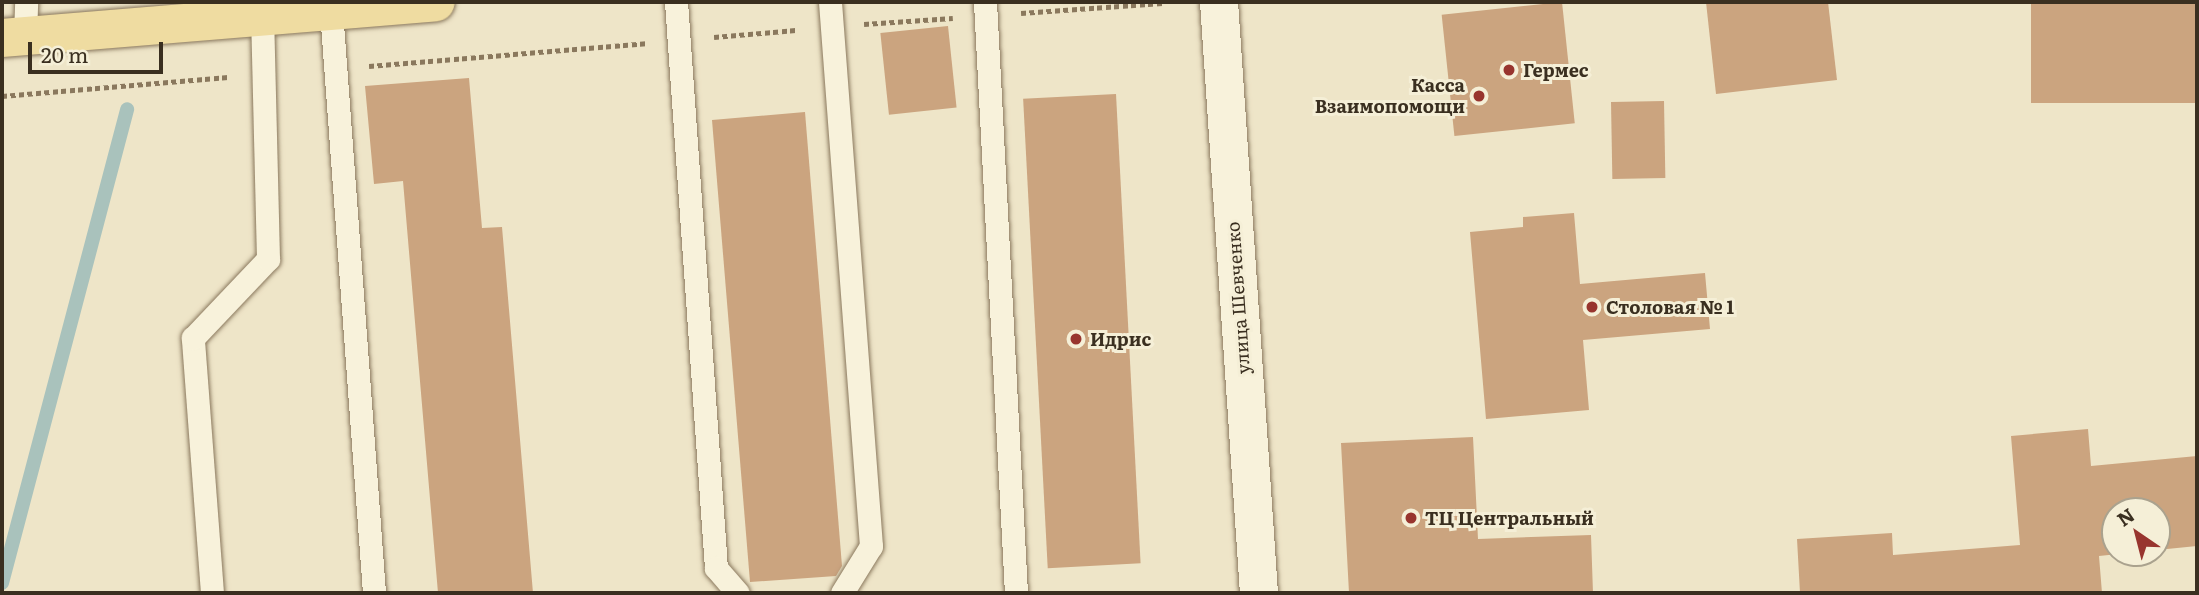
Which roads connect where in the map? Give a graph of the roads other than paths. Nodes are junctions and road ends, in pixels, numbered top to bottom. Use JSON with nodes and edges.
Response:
{"nodes":[{"id":1,"x":436,"y":2,"type":"edge"},
{"id":2,"x":676,"y":2,"type":"edge"},
{"id":3,"x":830,"y":2,"type":"edge"},
{"id":4,"x":1219,"y":2,"type":"edge"},
{"id":5,"x":977,"y":9,"type":"edge"},
{"id":6,"x":331,"y":10,"type":"junction"},
{"id":7,"x":262,"y":16,"type":"junction"},
{"id":8,"x":18,"y":25,"type":"edge"},
{"id":9,"x":212,"y":593,"type":"edge"},
{"id":10,"x":374,"y":593,"type":"edge"},
{"id":11,"x":738,"y":593,"type":"edge"},
{"id":12,"x":842,"y":593,"type":"edge"},
{"id":13,"x":1016,"y":593,"type":"edge"},
{"id":14,"x":1259,"y":593,"type":"edge"}],
"edges":[{"from":1,"to":6,"type":"main road"},
{"from":2,"to":11,"type":"lane"},
{"from":3,"to":12,"type":"lane"},
{"from":4,"to":14,"type":"street","name":"улица Шевченко"},
{"from":5,"to":13,"type":"lane"},
{"from":6,"to":7,"type":"main road"},
{"from":6,"to":10,"type":"lane"},
{"from":7,"to":8,"type":"main road"},
{"from":7,"to":9,"type":"lane"}]}
